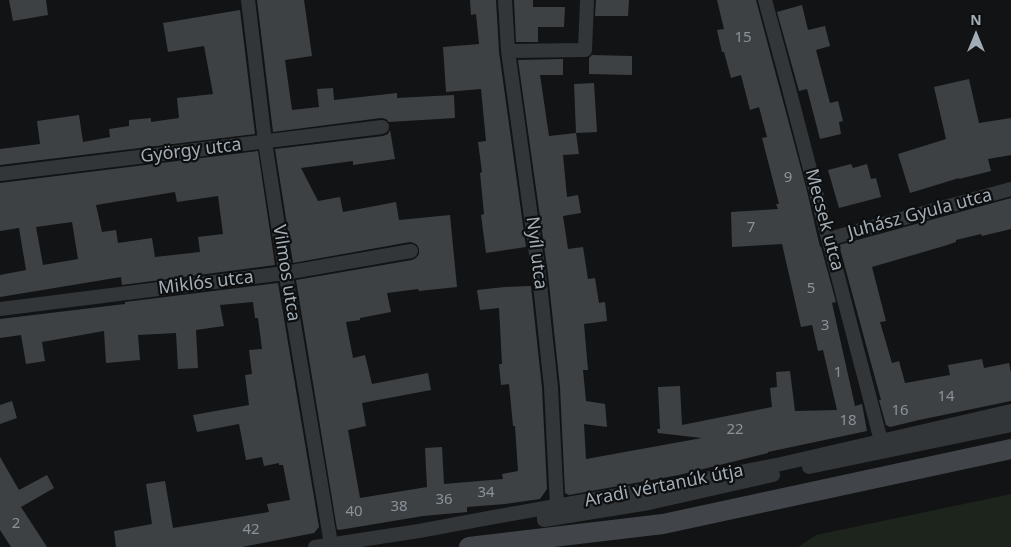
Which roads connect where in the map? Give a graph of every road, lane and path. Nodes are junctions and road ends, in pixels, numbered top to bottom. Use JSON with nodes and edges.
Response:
{"nodes":[{"id":1,"x":248,"y":0,"type":"edge"},
{"id":2,"x":505,"y":0,"type":"edge"},
{"id":3,"x":587,"y":0,"type":"edge"},
{"id":4,"x":765,"y":0,"type":"edge"},
{"id":5,"x":508,"y":51,"type":"junction"},
{"id":6,"x":382,"y":127,"type":"dead end"},
{"id":7,"x":265,"y":142,"type":"junction"},
{"id":8,"x":0,"y":174,"type":"edge"},
{"id":9,"x":1011,"y":189,"type":"edge"},
{"id":10,"x":828,"y":239,"type":"junction"},
{"id":11,"x":411,"y":251,"type":"dead end"},
{"id":12,"x":285,"y":273,"type":"junction"},
{"id":13,"x":0,"y":309,"type":"edge"},
{"id":14,"x":1011,"y":411,"type":"edge"},
{"id":15,"x":1011,"y":425,"type":"edge"},
{"id":16,"x":881,"y":441,"type":"junction"},
{"id":17,"x":1011,"y":449,"type":"edge"},
{"id":18,"x":550,"y":507,"type":"junction"},
{"id":19,"x":331,"y":544,"type":"junction"},
{"id":20,"x":315,"y":547,"type":"edge"},
{"id":21,"x":469,"y":547,"type":"edge"}],
"edges":[{"from":1,"to":7,"type":"street","name":"Vilmos utca"},
{"from":2,"to":5,"type":"street","name":"Nyíl utca"},
{"from":3,"to":5,"type":"street"},
{"from":4,"to":10,"type":"street","name":"Mecsek utca"},
{"from":5,"to":18,"type":"street","name":"Nyíl utca"},
{"from":6,"to":7,"type":"street","name":"György utca"},
{"from":7,"to":8,"type":"street","name":"György utca"},
{"from":7,"to":12,"type":"street","name":"Vilmos utca"},
{"from":9,"to":10,"type":"street","name":"Juhász Gyula utca"},
{"from":10,"to":16,"type":"street","name":"Mecsek utca"},
{"from":11,"to":12,"type":"street","name":"Miklós utca"},
{"from":12,"to":13,"type":"street","name":"Miklós utca"},
{"from":12,"to":19,"type":"street","name":"Vilmos utca"},
{"from":14,"to":16,"type":"street","name":"Aradi vértanúk útja"},
{"from":15,"to":18,"type":"street"},
{"from":16,"to":18,"type":"street","name":"Aradi vértanúk útja"},
{"from":17,"to":21,"type":"street","name":"Aradi vértanúk útja"},
{"from":18,"to":19,"type":"street","name":"Aradi vértanúk útja"},
{"from":19,"to":20,"type":"street","name":"Aradi vértanúk útja"}]}
